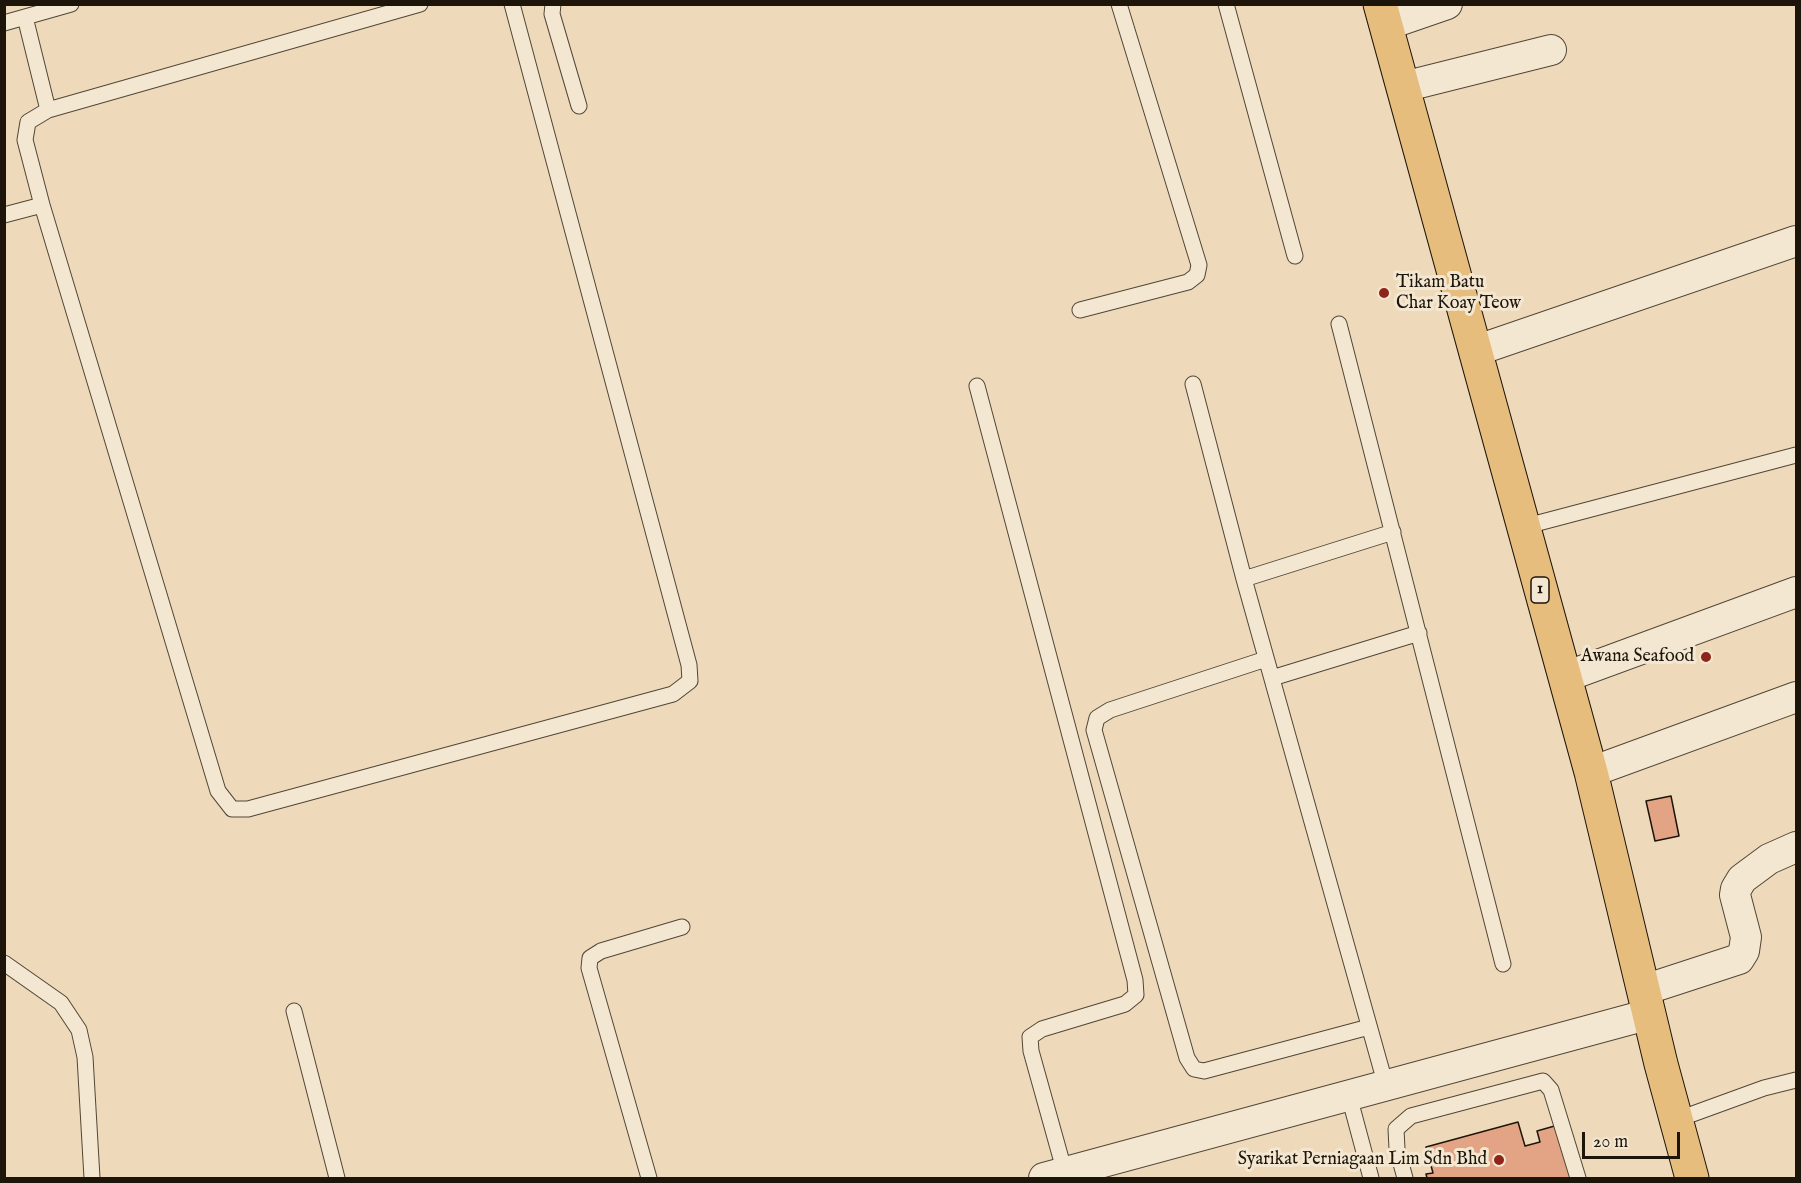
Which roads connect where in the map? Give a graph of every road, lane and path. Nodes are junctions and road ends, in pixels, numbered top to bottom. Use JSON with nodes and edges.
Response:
{"nodes":[{"id":1,"x":71,"y":4,"type":"edge"},
{"id":2,"x":420,"y":4,"type":"edge"},
{"id":3,"x":512,"y":4,"type":"edge"},
{"id":4,"x":553,"y":4,"type":"edge"},
{"id":5,"x":1119,"y":4,"type":"edge"},
{"id":6,"x":1226,"y":4,"type":"edge"},
{"id":7,"x":1447,"y":4,"type":"edge"},
{"id":8,"x":1383,"y":15,"type":"edge"},
{"id":9,"x":25,"y":17,"type":"junction"},
{"id":10,"x":4,"y":22,"type":"edge"},
{"id":11,"x":1551,"y":50,"type":"dead end"},
{"id":12,"x":1403,"y":87,"type":"junction"},
{"id":13,"x":579,"y":106,"type":"dead end"},
{"id":14,"x":48,"y":110,"type":"junction"},
{"id":15,"x":42,"y":205,"type":"junction"},
{"id":16,"x":4,"y":215,"type":"edge"},
{"id":17,"x":1797,"y":241,"type":"edge"},
{"id":18,"x":1295,"y":256,"type":"dead end"},
{"id":19,"x":1080,"y":310,"type":"dead end"},
{"id":20,"x":1339,"y":324,"type":"dead end"},
{"id":21,"x":1475,"y":351,"type":"junction"},
{"id":22,"x":1193,"y":384,"type":"dead end"},
{"id":23,"x":976,"y":386,"type":"dead end"},
{"id":24,"x":1797,"y":455,"type":"edge"},
{"id":25,"x":1523,"y":527,"type":"junction"},
{"id":26,"x":1393,"y":532,"type":"junction"},
{"id":27,"x":1244,"y":579,"type":"junction"},
{"id":28,"x":1797,"y":592,"type":"edge"},
{"id":29,"x":1419,"y":633,"type":"junction"},
{"id":30,"x":1266,"y":658,"type":"junction"},
{"id":31,"x":1564,"y":677,"type":"junction"},
{"id":32,"x":1272,"y":678,"type":"junction"},
{"id":33,"x":1797,"y":697,"type":"edge"},
{"id":34,"x":1591,"y":772,"type":"junction"},
{"id":35,"x":1797,"y":847,"type":"edge"},
{"id":36,"x":682,"y":927,"type":"dead end"},
{"id":37,"x":4,"y":963,"type":"edge"},
{"id":38,"x":1503,"y":964,"type":"dead end"},
{"id":39,"x":1647,"y":1002,"type":"junction"},
{"id":40,"x":294,"y":1011,"type":"dead end"},
{"id":41,"x":1369,"y":1027,"type":"junction"},
{"id":42,"x":1797,"y":1080,"type":"edge"},
{"id":43,"x":1386,"y":1086,"type":"junction"},
{"id":44,"x":1349,"y":1096,"type":"junction"},
{"id":45,"x":1676,"y":1120,"type":"junction"},
{"id":46,"x":1054,"y":1176,"type":"edge"},
{"id":47,"x":92,"y":1179,"type":"edge"},
{"id":48,"x":337,"y":1179,"type":"edge"},
{"id":49,"x":649,"y":1179,"type":"edge"},
{"id":50,"x":1371,"y":1179,"type":"edge"},
{"id":51,"x":1405,"y":1179,"type":"edge"},
{"id":52,"x":1578,"y":1179,"type":"edge"},
{"id":53,"x":1692,"y":1179,"type":"edge"}],
"edges":[{"from":1,"to":9,"type":"lane"},
{"from":2,"to":14,"type":"lane"},
{"from":3,"to":15,"type":"lane"},
{"from":4,"to":13,"type":"lane"},
{"from":5,"to":19,"type":"lane"},
{"from":6,"to":18,"type":"lane"},
{"from":7,"to":8,"type":"street"},
{"from":8,"to":12,"type":"main road","number":"1"},
{"from":9,"to":10,"type":"lane"},
{"from":9,"to":14,"type":"lane"},
{"from":11,"to":12,"type":"street"},
{"from":12,"to":21,"type":"main road","number":"1"},
{"from":14,"to":15,"type":"lane"},
{"from":15,"to":16,"type":"lane"},
{"from":17,"to":21,"type":"street"},
{"from":20,"to":26,"type":"lane"},
{"from":21,"to":25,"type":"main road","number":"1"},
{"from":22,"to":27,"type":"lane"},
{"from":23,"to":46,"type":"lane"},
{"from":24,"to":25,"type":"lane"},
{"from":25,"to":31,"type":"main road","number":"1"},
{"from":26,"to":27,"type":"lane"},
{"from":26,"to":29,"type":"lane"},
{"from":27,"to":30,"type":"lane"},
{"from":28,"to":31,"type":"street"},
{"from":29,"to":32,"type":"lane"},
{"from":29,"to":38,"type":"lane"},
{"from":30,"to":32,"type":"lane"},
{"from":30,"to":41,"type":"lane"},
{"from":31,"to":34,"type":"main road","number":"1"},
{"from":32,"to":41,"type":"lane"},
{"from":33,"to":34,"type":"street"},
{"from":34,"to":39,"type":"main road","number":"1"},
{"from":35,"to":39,"type":"street"},
{"from":36,"to":49,"type":"lane"},
{"from":37,"to":47,"type":"lane"},
{"from":39,"to":43,"type":"street"},
{"from":39,"to":45,"type":"main road","number":"1"},
{"from":40,"to":48,"type":"lane"},
{"from":41,"to":43,"type":"lane"},
{"from":42,"to":45,"type":"lane"},
{"from":43,"to":44,"type":"street"},
{"from":44,"to":46,"type":"street"},
{"from":44,"to":50,"type":"lane"},
{"from":45,"to":53,"type":"main road","number":"1"},
{"from":51,"to":52,"type":"lane"}]}
